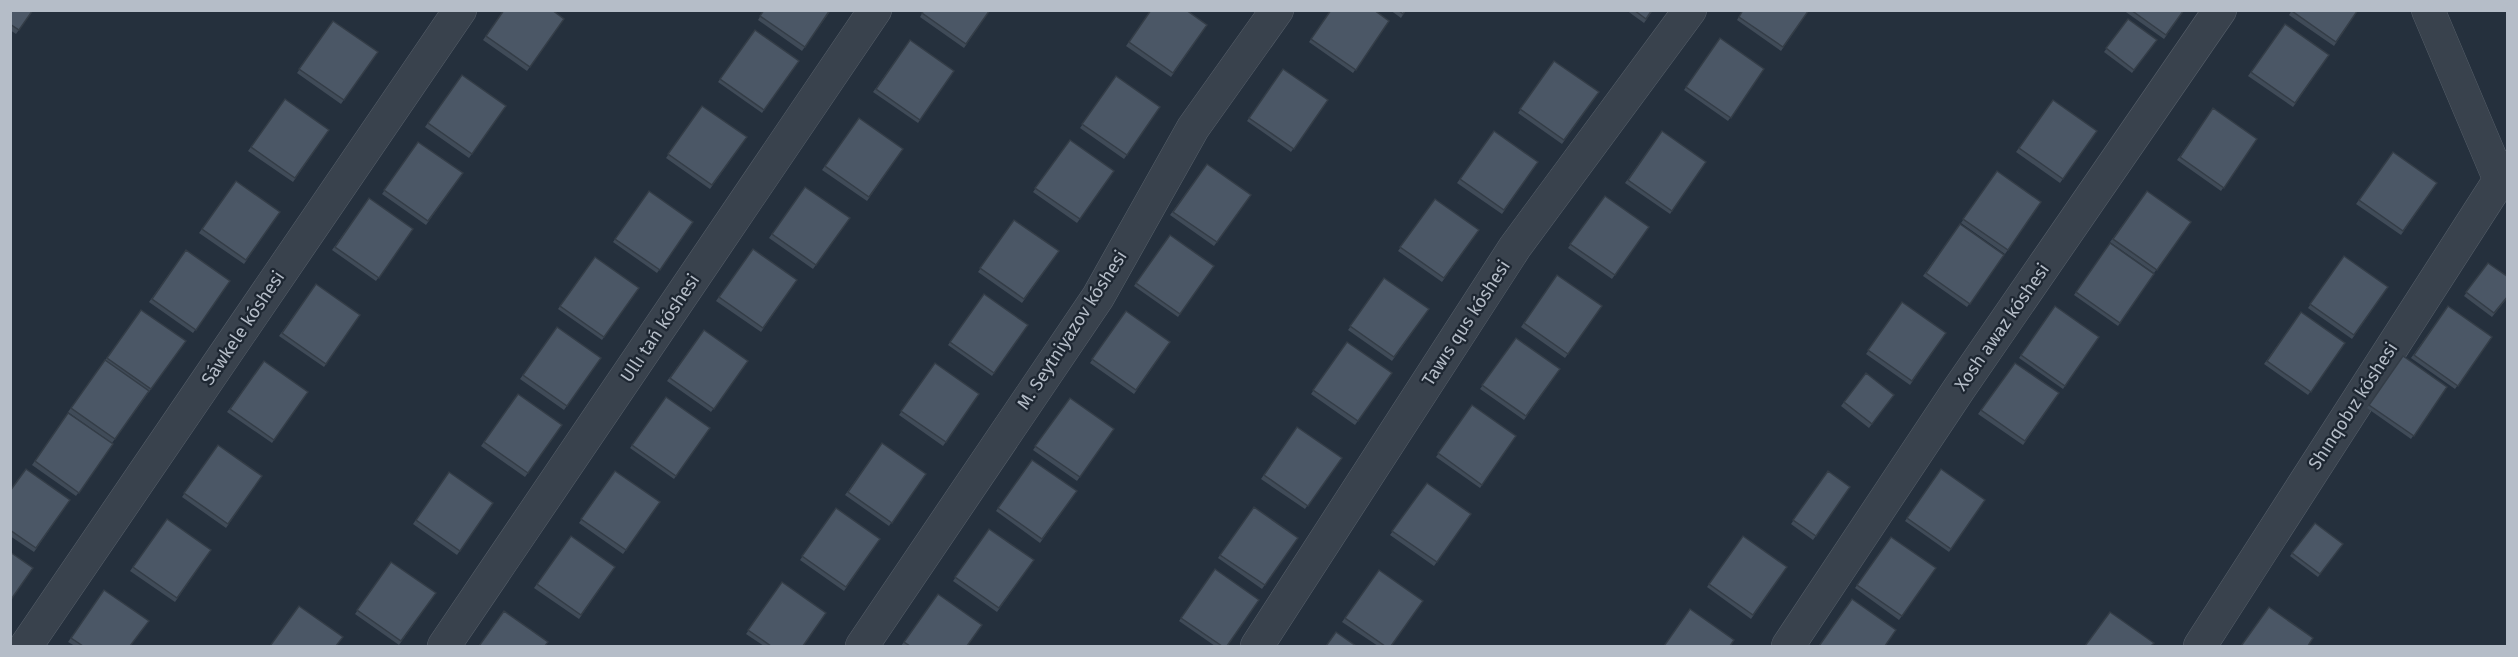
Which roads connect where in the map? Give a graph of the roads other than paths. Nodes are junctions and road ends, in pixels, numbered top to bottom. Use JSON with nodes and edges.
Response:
{"nodes":[{"id":1,"x":460,"y":10,"type":"edge"},
{"id":2,"x":875,"y":10,"type":"edge"},
{"id":3,"x":1277,"y":10,"type":"edge"},
{"id":4,"x":1690,"y":10,"type":"edge"},
{"id":5,"x":2220,"y":10,"type":"edge"},
{"id":6,"x":2428,"y":10,"type":"edge"},
{"id":7,"x":2505,"y":177,"type":"edge"},
{"id":8,"x":26,"y":646,"type":"edge"},
{"id":9,"x":444,"y":646,"type":"edge"},
{"id":10,"x":862,"y":646,"type":"edge"},
{"id":11,"x":1257,"y":646,"type":"edge"},
{"id":12,"x":1788,"y":646,"type":"edge"},
{"id":13,"x":2200,"y":646,"type":"edge"}],
"edges":[{"from":1,"to":8,"type":"street","name":"Sáwkele kóshesi"},
{"from":2,"to":9,"type":"street","name":"Ullı tań kóshesi"},
{"from":3,"to":10,"type":"street","name":"M. Seytniyazov kóshesi"},
{"from":4,"to":11,"type":"street","name":"Tawıs qus kóshesi"},
{"from":5,"to":12,"type":"street","name":"Xosh awaz kóshesi"},
{"from":6,"to":7,"type":"street"},
{"from":7,"to":13,"type":"street","name":"Shınqobız kóshesi"}]}
